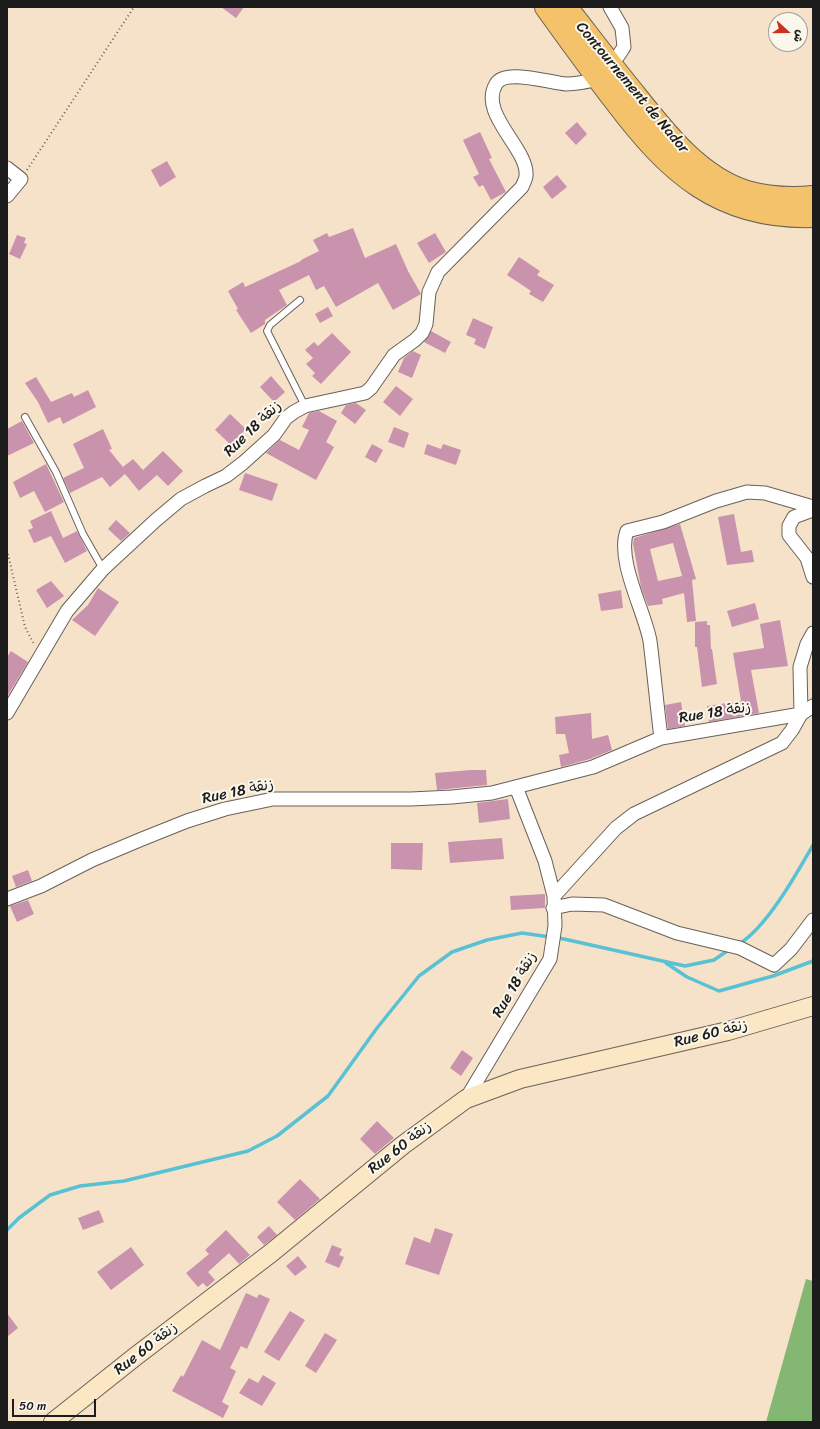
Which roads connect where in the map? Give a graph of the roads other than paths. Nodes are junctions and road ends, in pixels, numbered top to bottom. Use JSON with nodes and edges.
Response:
{"nodes":[{"id":1,"x":546,"y":7,"type":"edge"},
{"id":2,"x":566,"y":7,"type":"edge"},
{"id":3,"x":610,"y":7,"type":"edge"},
{"id":4,"x":604,"y":72,"type":"junction"},
{"id":5,"x":7,"y":168,"type":"edge"},
{"id":6,"x":7,"y":196,"type":"edge"},
{"id":7,"x":813,"y":197,"type":"edge"},
{"id":8,"x":813,"y":216,"type":"edge"},
{"id":9,"x":300,"y":300,"type":"dead end"},
{"id":10,"x":305,"y":406,"type":"junction"},
{"id":11,"x":25,"y":417,"type":"dead end"},
{"id":12,"x":813,"y":509,"type":"edge"},
{"id":13,"x":103,"y":569,"type":"junction"},
{"id":14,"x":813,"y":577,"type":"edge"},
{"id":15,"x":813,"y":633,"type":"edge"},
{"id":16,"x":807,"y":710,"type":"edge"},
{"id":17,"x":7,"y":713,"type":"edge"},
{"id":18,"x":661,"y":738,"type":"junction"},
{"id":19,"x":516,"y":787,"type":"junction"},
{"id":20,"x":7,"y":899,"type":"edge"},
{"id":21,"x":554,"y":902,"type":"junction"},
{"id":22,"x":813,"y":920,"type":"edge"},
{"id":23,"x":813,"y":1006,"type":"edge"},
{"id":24,"x":466,"y":1099,"type":"junction"},
{"id":25,"x":53,"y":1422,"type":"edge"}],
"edges":[{"from":1,"to":4,"type":"highway","name":"Contournement de Nador"},
{"from":2,"to":4,"type":"highway","name":"Contournement de Nador"},
{"from":3,"to":4,"type":"street"},
{"from":4,"to":7,"type":"highway","name":"Contournement de Nador"},
{"from":4,"to":8,"type":"highway","name":"Contournement de Nador"},
{"from":4,"to":10,"type":"street","name":"Rue 18 زنقة"},
{"from":5,"to":6,"type":"street"},
{"from":9,"to":10,"type":"lane"},
{"from":10,"to":13,"type":"street","name":"Rue 18 زنقة"},
{"from":11,"to":13,"type":"lane"},
{"from":12,"to":14,"type":"street"},
{"from":12,"to":18,"type":"street"},
{"from":13,"to":17,"type":"street","name":"Rue 18 زنقة"},
{"from":15,"to":16,"type":"street"},
{"from":16,"to":18,"type":"street","name":"Rue 18 زنقة"},
{"from":16,"to":21,"type":"street"},
{"from":18,"to":19,"type":"street","name":"Rue 18 زنقة"},
{"from":19,"to":20,"type":"street","name":"Rue 18 زنقة"},
{"from":19,"to":21,"type":"street","name":"Rue 18 زنقة"},
{"from":21,"to":22,"type":"street"},
{"from":21,"to":24,"type":"street","name":"Rue 18 زنقة"},
{"from":23,"to":24,"type":"street","name":"Rue 60 زنقة"},
{"from":24,"to":25,"type":"street","name":"Rue 60 زنقة"}]}
